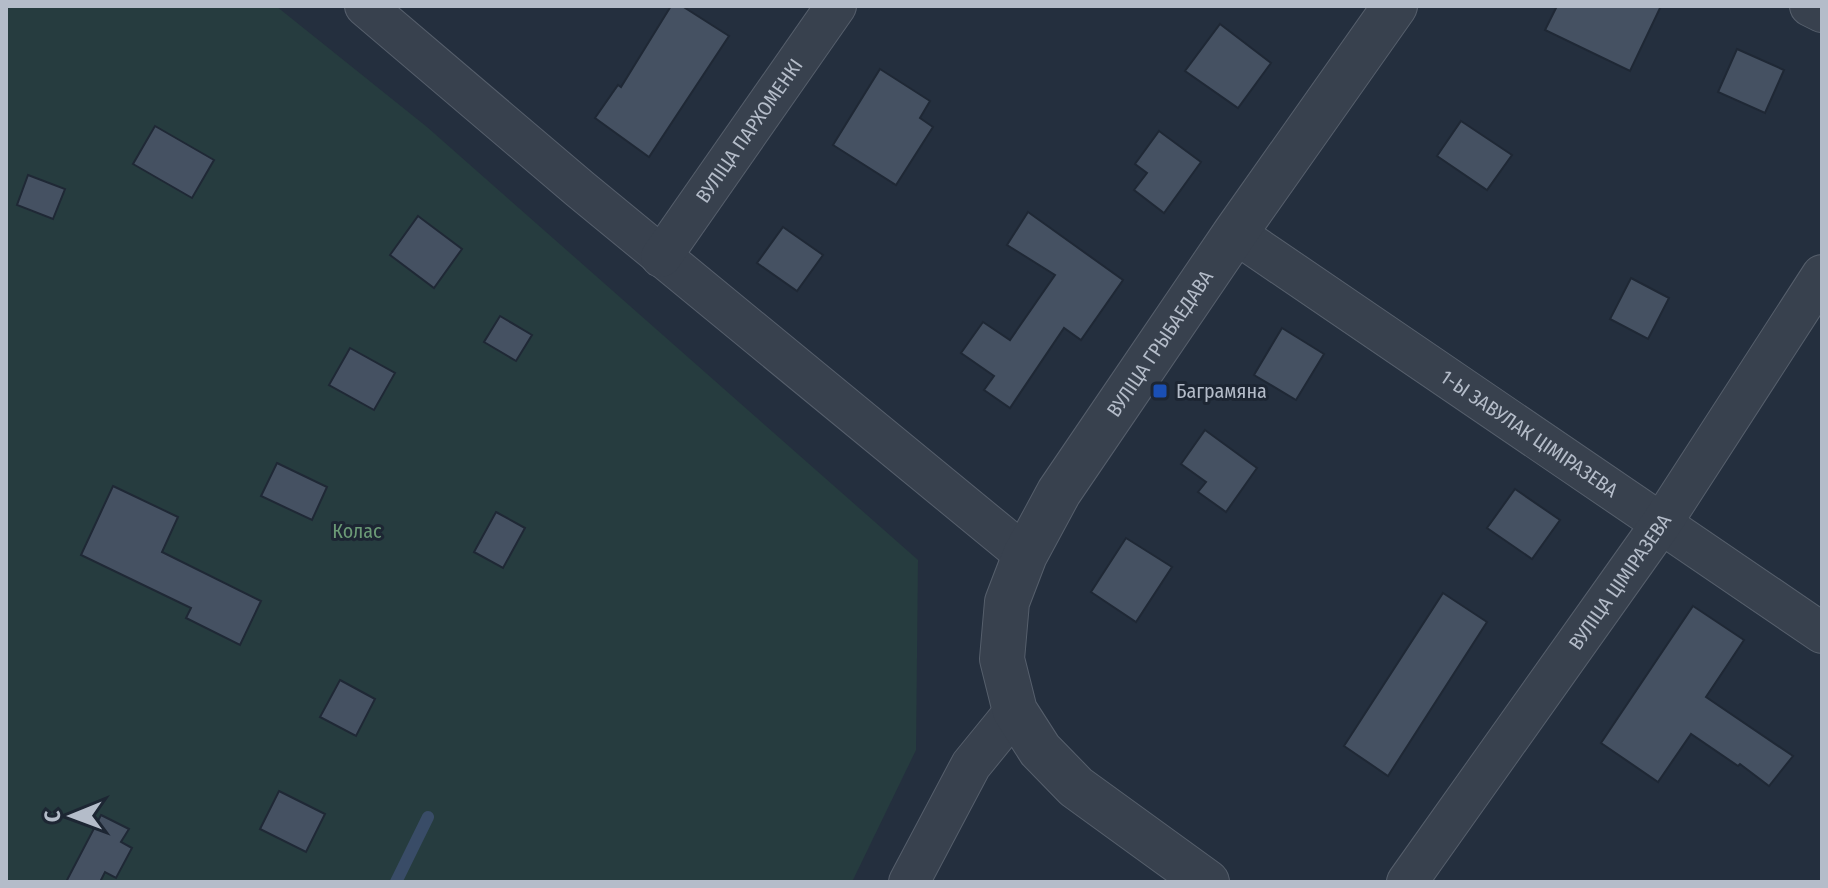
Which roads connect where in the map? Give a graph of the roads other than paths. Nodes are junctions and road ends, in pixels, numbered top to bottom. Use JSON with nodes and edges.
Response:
{"nodes":[{"id":1,"x":365,"y":6,"type":"edge"},
{"id":2,"x":836,"y":6,"type":"edge"},
{"id":3,"x":1395,"y":6,"type":"edge"},
{"id":4,"x":1810,"y":6,"type":"edge"},
{"id":5,"x":1822,"y":12,"type":"edge"},
{"id":6,"x":1235,"y":233,"type":"junction"},
{"id":7,"x":661,"y":257,"type":"junction"},
{"id":8,"x":1822,"y":275,"type":"edge"},
{"id":9,"x":1661,"y":524,"type":"junction"},
{"id":10,"x":1025,"y":555,"type":"junction"},
{"id":11,"x":1822,"y":633,"type":"edge"},
{"id":12,"x":1015,"y":711,"type":"junction"},
{"id":13,"x":909,"y":882,"type":"edge"},
{"id":14,"x":1207,"y":882,"type":"edge"},
{"id":15,"x":1407,"y":882,"type":"edge"}],
"edges":[{"from":1,"to":7,"type":"street"},
{"from":2,"to":7,"type":"street","name":"ВУЛІЦА ПАРХОМЕНКІ"},
{"from":3,"to":6,"type":"street","name":"ВУЛІЦА ГРЫБАЕДАВА"},
{"from":4,"to":5,"type":"street"},
{"from":6,"to":9,"type":"street","name":"1-Ы ЗАВУЛАК ЦІМІРАЗЕВА"},
{"from":6,"to":10,"type":"street","name":"ВУЛІЦА ГРЫБАЕДАВА"},
{"from":7,"to":10,"type":"street"},
{"from":8,"to":9,"type":"street","name":"ВУЛІЦА ЦІМІРАЗЕВА"},
{"from":9,"to":11,"type":"street","name":"1-Ы ЗАВУЛАК ЦІМІРАЗЕВА"},
{"from":9,"to":15,"type":"street","name":"ВУЛІЦА ЦІМІРАЗЕВА"},
{"from":10,"to":12,"type":"street","name":"ВУЛІЦА ГРЫБАЕДАВА"},
{"from":12,"to":13,"type":"street"},
{"from":12,"to":14,"type":"street","name":"ВУЛІЦА ГРЫБАЕДАВА"}]}
